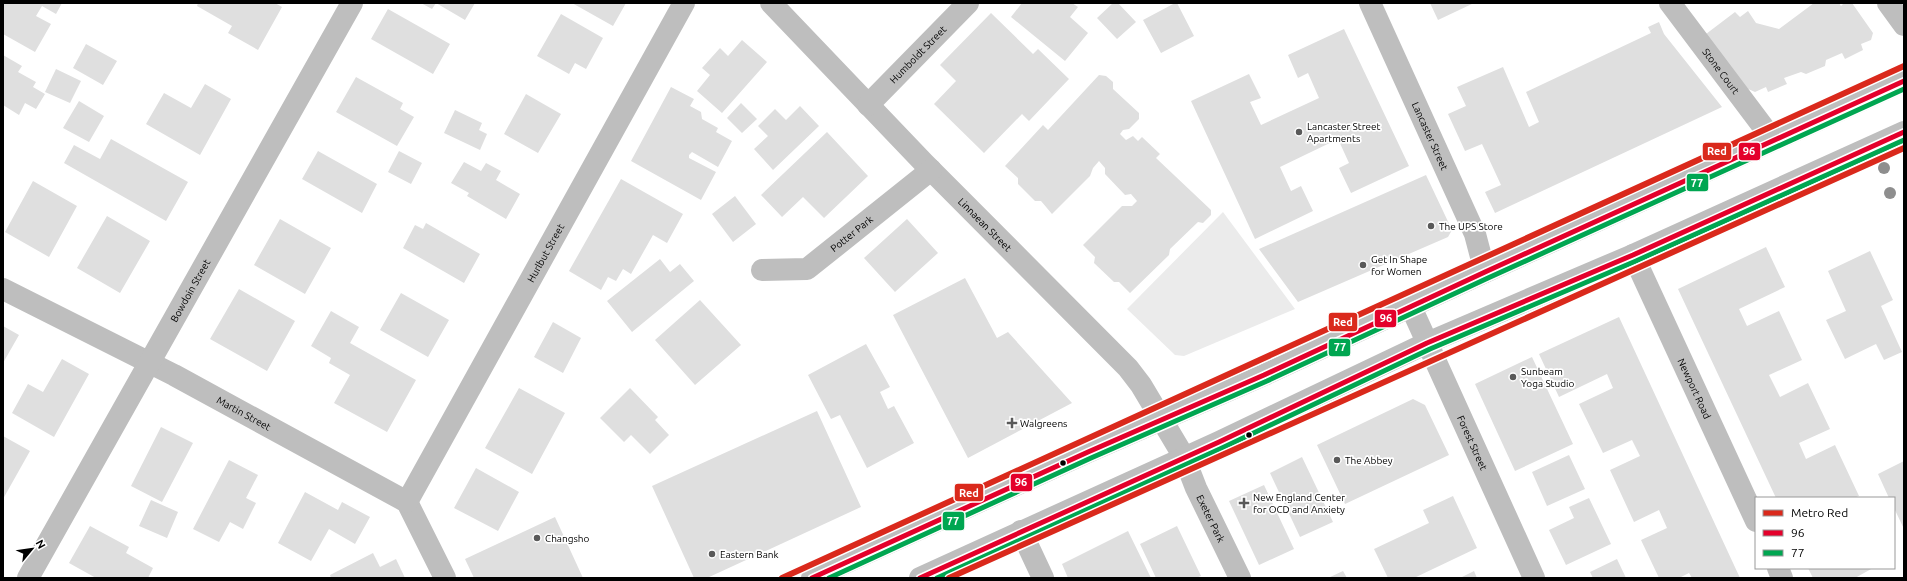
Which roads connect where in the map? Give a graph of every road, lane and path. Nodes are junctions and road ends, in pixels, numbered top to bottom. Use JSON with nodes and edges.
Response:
{"nodes":[{"id":1,"x":352,"y":3,"type":"edge"},
{"id":2,"x":684,"y":3,"type":"edge"},
{"id":3,"x":771,"y":3,"type":"edge"},
{"id":4,"x":968,"y":3,"type":"edge"},
{"id":5,"x":1370,"y":3,"type":"edge"},
{"id":6,"x":1670,"y":3,"type":"edge"},
{"id":7,"x":1888,"y":3,"type":"edge"},
{"id":8,"x":1904,"y":25,"type":"edge"},
{"id":9,"x":1904,"y":81,"type":"edge"},
{"id":10,"x":868,"y":105,"type":"junction"},
{"id":11,"x":1904,"y":132,"type":"edge"},
{"id":12,"x":1773,"y":140,"type":"junction"},
{"id":13,"x":931,"y":170,"type":"junction"},
{"id":14,"x":1633,"y":255,"type":"junction"},
{"id":15,"x":762,"y":270,"type":"dead end"},
{"id":16,"x":1485,"y":272,"type":"junction"},
{"id":17,"x":3,"y":289,"type":"edge"},
{"id":18,"x":1411,"y":307,"type":"junction"},
{"id":19,"x":1427,"y":343,"type":"junction"},
{"id":20,"x":150,"y":363,"type":"junction"},
{"id":21,"x":1162,"y":419,"type":"junction"},
{"id":22,"x":1184,"y":457,"type":"junction"},
{"id":23,"x":407,"y":502,"type":"junction"},
{"id":24,"x":1755,"y":520,"type":"edge"},
{"id":25,"x":1021,"y":531,"type":"junction"},
{"id":26,"x":28,"y":578,"type":"edge"},
{"id":27,"x":446,"y":578,"type":"edge"},
{"id":28,"x":812,"y":578,"type":"edge"},
{"id":29,"x":920,"y":578,"type":"edge"},
{"id":30,"x":1043,"y":578,"type":"edge"},
{"id":31,"x":1240,"y":578,"type":"edge"},
{"id":32,"x":1534,"y":578,"type":"edge"}],
"edges":[{"from":1,"to":20,"type":"street","name":"Bowdoin Street"},
{"from":2,"to":23,"type":"street","name":"Hurlbut Street"},
{"from":3,"to":10,"type":"street","name":"Linnaean Street"},
{"from":4,"to":10,"type":"street","name":"Humboldt Street"},
{"from":5,"to":16,"type":"street","name":"Lancaster Street"},
{"from":6,"to":12,"type":"street","name":"Stone Court"},
{"from":7,"to":8,"type":"street"},
{"from":9,"to":12,"type":"street"},
{"from":10,"to":13,"type":"street","name":"Linnaean Street"},
{"from":11,"to":14,"type":"street"},
{"from":12,"to":16,"type":"street"},
{"from":13,"to":15,"type":"street","name":"Potter Park"},
{"from":13,"to":21,"type":"street","name":"Linnaean Street"},
{"from":14,"to":19,"type":"street"},
{"from":14,"to":24,"type":"street","name":"Newport Road"},
{"from":16,"to":18,"type":"street"},
{"from":17,"to":20,"type":"street","name":"Martin Street"},
{"from":18,"to":19,"type":"street","name":"Forest Street"},
{"from":18,"to":21,"type":"street"},
{"from":19,"to":22,"type":"street"},
{"from":19,"to":32,"type":"street","name":"Forest Street"},
{"from":20,"to":23,"type":"street","name":"Martin Street"},
{"from":20,"to":26,"type":"street","name":"Bowdoin Street"},
{"from":21,"to":22,"type":"street","name":"Linnaean Street"},
{"from":21,"to":28,"type":"street"},
{"from":22,"to":25,"type":"street"},
{"from":22,"to":31,"type":"street","name":"Exeter Park"},
{"from":23,"to":27,"type":"street"},
{"from":25,"to":29,"type":"street"},
{"from":25,"to":30,"type":"street"}]}
